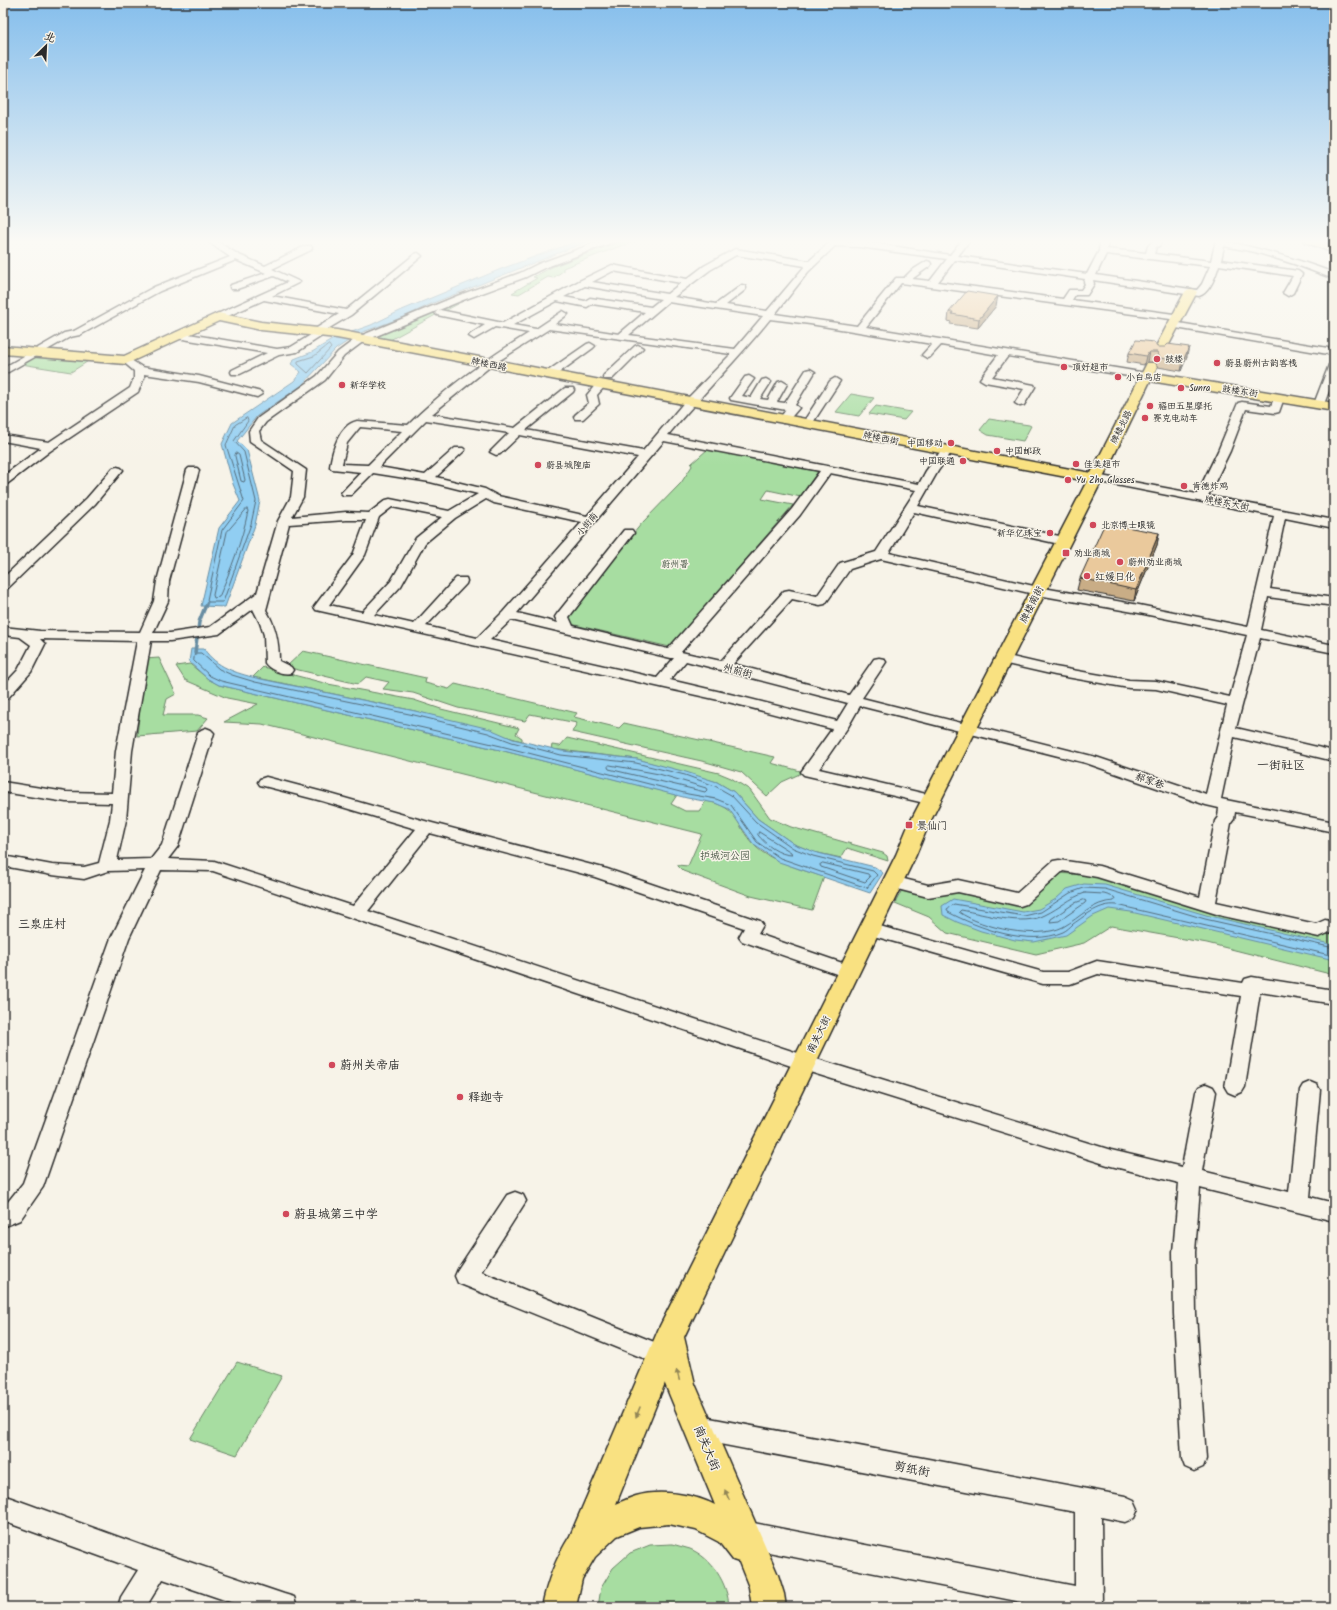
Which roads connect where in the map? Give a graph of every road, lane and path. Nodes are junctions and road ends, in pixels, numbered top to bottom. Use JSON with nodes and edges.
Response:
{"nodes":[{"id":1,"x":109,"y":315,"type":"edge"},
{"id":2,"x":222,"y":315,"type":"edge"},
{"id":3,"x":345,"y":315,"type":"edge"},
{"id":4,"x":418,"y":315,"type":"edge"},
{"id":5,"x":450,"y":315,"type":"edge"},
{"id":6,"x":523,"y":315,"type":"edge"},
{"id":7,"x":561,"y":315,"type":"edge"},
{"id":8,"x":645,"y":315,"type":"edge"},
{"id":9,"x":769,"y":315,"type":"joint"},
{"id":10,"x":871,"y":315,"type":"edge"},
{"id":11,"x":1140,"y":315,"type":"edge"},
{"id":12,"x":1179,"y":315,"type":"edge"},
{"id":13,"x":218,"y":317,"type":"junction"},
{"id":14,"x":1176,"y":321,"type":"junction"},
{"id":15,"x":494,"y":324,"type":"junction"},
{"id":16,"x":504,"y":326,"type":"junction"},
{"id":17,"x":547,"y":326,"type":"junction"},
{"id":18,"x":860,"y":329,"type":"junction"},
{"id":19,"x":320,"y":332,"type":"junction"},
{"id":20,"x":537,"y":332,"type":"junction"},
{"id":21,"x":177,"y":335,"type":"junction"},
{"id":22,"x":474,"y":336,"type":"dead end"},
{"id":23,"x":621,"y":337,"type":"junction"},
{"id":24,"x":360,"y":339,"type":"junction"},
{"id":25,"x":939,"y":342,"type":"junction"},
{"id":26,"x":590,"y":346,"type":"dead end"},
{"id":27,"x":638,"y":348,"type":"dead end"},
{"id":28,"x":3,"y":349,"type":"edge"},
{"id":29,"x":39,"y":352,"type":"junction"},
{"id":30,"x":277,"y":352,"type":"junction"},
{"id":31,"x":738,"y":352,"type":"junction"},
{"id":32,"x":1159,"y":352,"type":"edge"},
{"id":33,"x":1334,"y":352,"type":"edge"},
{"id":34,"x":1005,"y":353,"type":"junction"},
{"id":35,"x":927,"y":355,"type":"dead end"},
{"id":36,"x":126,"y":360,"type":"junction"},
{"id":37,"x":488,"y":363,"type":"junction"},
{"id":38,"x":1334,"y":365,"type":"edge"},
{"id":39,"x":139,"y":370,"type":"junction"},
{"id":40,"x":1149,"y":371,"type":"junction"},
{"id":41,"x":3,"y":372,"type":"edge"},
{"id":42,"x":236,"y":372,"type":"dead end"},
{"id":43,"x":810,"y":372,"type":"dead end"},
{"id":44,"x":549,"y":375,"type":"junction"},
{"id":45,"x":749,"y":379,"type":"dead end"},
{"id":46,"x":602,"y":382,"type":"junction"},
{"id":47,"x":766,"y":382,"type":"dead end"},
{"id":48,"x":835,"y":382,"type":"dead end"},
{"id":49,"x":782,"y":384,"type":"dead end"},
{"id":50,"x":569,"y":390,"type":"dead end"},
{"id":51,"x":258,"y":394,"type":"dead end"},
{"id":52,"x":1279,"y":398,"type":"junction"},
{"id":53,"x":690,"y":402,"type":"junction"},
{"id":54,"x":753,"y":402,"type":"junction"},
{"id":55,"x":1020,"y":403,"type":"dead end"},
{"id":56,"x":771,"y":404,"type":"junction"},
{"id":57,"x":1319,"y":404,"type":"junction"},
{"id":58,"x":788,"y":407,"type":"junction"},
{"id":59,"x":1334,"y":407,"type":"edge"},
{"id":60,"x":423,"y":416,"type":"junction"},
{"id":61,"x":579,"y":417,"type":"dead end"},
{"id":62,"x":783,"y":420,"type":"junction"},
{"id":63,"x":807,"y":424,"type":"junction"},
{"id":64,"x":410,"y":429,"type":"junction"},
{"id":65,"x":517,"y":432,"type":"junction"},
{"id":66,"x":662,"y":437,"type":"junction"},
{"id":67,"x":3,"y":438,"type":"edge"},
{"id":68,"x":51,"y":446,"type":"junction"},
{"id":69,"x":459,"y":450,"type":"dead end"},
{"id":70,"x":947,"y":450,"type":"junction"},
{"id":71,"x":496,"y":452,"type":"dead end"},
{"id":72,"x":646,"y":455,"type":"junction"},
{"id":73,"x":370,"y":469,"type":"junction"},
{"id":74,"x":826,"y":469,"type":"junction"},
{"id":75,"x":117,"y":470,"type":"dead end"},
{"id":76,"x":193,"y":470,"type":"dead end"},
{"id":77,"x":427,"y":478,"type":"junction"},
{"id":78,"x":1096,"y":478,"type":"junction"},
{"id":79,"x":3,"y":482,"type":"edge"},
{"id":80,"x":923,"y":488,"type":"junction"},
{"id":81,"x":347,"y":493,"type":"dead end"},
{"id":82,"x":485,"y":495,"type":"junction"},
{"id":83,"x":1201,"y":498,"type":"junction"},
{"id":84,"x":911,"y":508,"type":"junction"},
{"id":85,"x":1280,"y":514,"type":"junction"},
{"id":86,"x":451,"y":515,"type":"junction"},
{"id":87,"x":372,"y":517,"type":"junction"},
{"id":88,"x":590,"y":520,"type":"junction"},
{"id":89,"x":284,"y":521,"type":"junction"},
{"id":90,"x":1334,"y":524,"type":"edge"},
{"id":91,"x":628,"y":533,"type":"dead end"},
{"id":92,"x":1064,"y":541,"type":"junction"},
{"id":93,"x":881,"y":555,"type":"junction"},
{"id":94,"x":461,"y":581,"type":"dead end"},
{"id":95,"x":3,"y":585,"type":"edge"},
{"id":96,"x":1038,"y":591,"type":"junction"},
{"id":97,"x":1262,"y":592,"type":"junction"},
{"id":98,"x":262,"y":596,"type":"junction"},
{"id":99,"x":1334,"y":602,"type":"edge"},
{"id":100,"x":508,"y":615,"type":"junction"},
{"id":101,"x":365,"y":617,"type":"junction"},
{"id":102,"x":417,"y":628,"type":"junction"},
{"id":103,"x":568,"y":629,"type":"junction"},
{"id":104,"x":3,"y":631,"type":"edge"},
{"id":105,"x":23,"y":633,"type":"junction"},
{"id":106,"x":1254,"y":633,"type":"junction"},
{"id":107,"x":145,"y":636,"type":"junction"},
{"id":108,"x":480,"y":642,"type":"junction"},
{"id":109,"x":1334,"y":649,"type":"edge"},
{"id":110,"x":677,"y":655,"type":"junction"},
{"id":111,"x":1003,"y":659,"type":"junction"},
{"id":112,"x":879,"y":662,"type":"dead end"},
{"id":113,"x":724,"y":666,"type":"junction"},
{"id":114,"x":286,"y":670,"type":"dead end"},
{"id":115,"x":660,"y":683,"type":"junction"},
{"id":116,"x":3,"y":695,"type":"edge"},
{"id":117,"x":854,"y":700,"type":"junction"},
{"id":118,"x":1236,"y":703,"type":"junction"},
{"id":119,"x":841,"y":727,"type":"junction"},
{"id":120,"x":967,"y":730,"type":"junction"},
{"id":121,"x":1228,"y":731,"type":"junction"},
{"id":122,"x":206,"y":733,"type":"dead end"},
{"id":123,"x":1334,"y":755,"type":"edge"},
{"id":124,"x":266,"y":782,"type":"dead end"},
{"id":125,"x":3,"y":787,"type":"edge"},
{"id":126,"x":120,"y":798,"type":"junction"},
{"id":127,"x":933,"y":800,"type":"junction"},
{"id":128,"x":1220,"y":803,"type":"junction"},
{"id":129,"x":426,"y":827,"type":"junction"},
{"id":130,"x":1334,"y":827,"type":"edge"},
{"id":131,"x":3,"y":861,"type":"edge"},
{"id":132,"x":156,"y":864,"type":"junction"},
{"id":133,"x":106,"y":866,"type":"junction"},
{"id":134,"x":892,"y":882,"type":"junction"},
{"id":135,"x":1207,"y":905,"type":"junction"},
{"id":136,"x":356,"y":914,"type":"junction"},
{"id":137,"x":1334,"y":928,"type":"edge"},
{"id":138,"x":869,"y":929,"type":"junction"},
{"id":139,"x":848,"y":972,"type":"junction"},
{"id":140,"x":1251,"y":992,"type":"junction"},
{"id":141,"x":1334,"y":997,"type":"edge"},
{"id":142,"x":804,"y":1063,"type":"junction"},
{"id":143,"x":1235,"y":1087,"type":"dead end"},
{"id":144,"x":1310,"y":1090,"type":"dead end"},
{"id":145,"x":1206,"y":1092,"type":"dead end"},
{"id":146,"x":1190,"y":1178,"type":"junction"},
{"id":147,"x":515,"y":1201,"type":"dead end"},
{"id":148,"x":1300,"y":1204,"type":"junction"},
{"id":149,"x":1334,"y":1212,"type":"edge"},
{"id":150,"x":3,"y":1218,"type":"edge"},
{"id":151,"x":665,"y":1346,"type":"junction"},
{"id":152,"x":699,"y":1428,"type":"junction"},
{"id":153,"x":1194,"y":1459,"type":"dead end"},
{"id":154,"x":1088,"y":1502,"type":"junction"},
{"id":155,"x":3,"y":1508,"type":"edge"},
{"id":156,"x":1125,"y":1509,"type":"dead end"},
{"id":157,"x":748,"y":1546,"type":"junction"},
{"id":158,"x":582,"y":1548,"type":"junction"},
{"id":159,"x":157,"y":1564,"type":"junction"},
{"id":160,"x":558,"y":1600,"type":"edge"},
{"id":161,"x":770,"y":1603,"type":"edge"},
{"id":162,"x":1089,"y":1604,"type":"edge"},
{"id":163,"x":131,"y":1607,"type":"edge"},
{"id":164,"x":284,"y":1607,"type":"edge"}],
"edges":[{"from":1,"to":29,"type":"street"},
{"from":2,"to":13,"type":"street"},
{"from":3,"to":19,"type":"street"},
{"from":4,"to":24,"type":"street"},
{"from":5,"to":15,"type":"street"},
{"from":6,"to":16,"type":"street"},
{"from":7,"to":17,"type":"street"},
{"from":8,"to":23,"type":"street"},
{"from":9,"to":18,"type":"street"},
{"from":9,"to":31,"type":"street","name":"小街南"},
{"from":10,"to":18,"type":"street"},
{"from":11,"to":14,"type":"street"},
{"from":12,"to":14,"type":"main road"},
{"from":13,"to":19,"type":"main road","name":"牌楼西路"},
{"from":13,"to":21,"type":"main road"},
{"from":14,"to":32,"type":"main road"},
{"from":14,"to":33,"type":"street"},
{"from":15,"to":16,"type":"street"},
{"from":15,"to":22,"type":"street"},
{"from":16,"to":20,"type":"street"},
{"from":17,"to":20,"type":"street"},
{"from":17,"to":23,"type":"street"},
{"from":18,"to":25,"type":"street"},
{"from":19,"to":24,"type":"main road","name":"牌楼西路"},
{"from":19,"to":30,"type":"street"},
{"from":20,"to":37,"type":"street"},
{"from":21,"to":30,"type":"street"},
{"from":21,"to":36,"type":"main road"},
{"from":23,"to":31,"type":"street"},
{"from":24,"to":37,"type":"main road","name":"牌楼西路"},
{"from":24,"to":89,"type":"street"},
{"from":25,"to":34,"type":"street"},
{"from":25,"to":35,"type":"street"},
{"from":26,"to":44,"type":"street"},
{"from":27,"to":46,"type":"street"},
{"from":28,"to":29,"type":"main road"},
{"from":29,"to":36,"type":"main road"},
{"from":29,"to":41,"type":"street"},
{"from":30,"to":42,"type":"street"},
{"from":31,"to":53,"type":"street","name":"小街南"},
{"from":34,"to":40,"type":"street"},
{"from":34,"to":55,"type":"street"},
{"from":36,"to":39,"type":"street"},
{"from":37,"to":44,"type":"main road","name":"牌楼西路"},
{"from":37,"to":60,"type":"street"},
{"from":38,"to":57,"type":"street"},
{"from":39,"to":51,"type":"street"},
{"from":39,"to":68,"type":"street"},
{"from":40,"to":52,"type":"main road","name":"鼓楼东街"},
{"from":40,"to":78,"type":"main road","name":"牌楼北路"},
{"from":43,"to":58,"type":"street"},
{"from":44,"to":46,"type":"main road","name":"牌楼西路"},
{"from":45,"to":54,"type":"street"},
{"from":46,"to":53,"type":"main road","name":"牌楼西路"},
{"from":46,"to":61,"type":"street"},
{"from":47,"to":54,"type":"street"},
{"from":48,"to":63,"type":"street"},
{"from":49,"to":56,"type":"street"},
{"from":50,"to":65,"type":"street"},
{"from":52,"to":57,"type":"main road","name":"鼓楼东街"},
{"from":52,"to":83,"type":"street"},
{"from":53,"to":62,"type":"main road","name":"牌楼西街"},
{"from":53,"to":66,"type":"street","name":"小街南"},
{"from":54,"to":56,"type":"street"},
{"from":56,"to":58,"type":"street"},
{"from":57,"to":59,"type":"main road","name":"鼓楼东街"},
{"from":58,"to":62,"type":"street"},
{"from":60,"to":64,"type":"street"},
{"from":60,"to":65,"type":"street"},
{"from":62,"to":63,"type":"main road","name":"牌楼西街"},
{"from":63,"to":70,"type":"main road","name":"牌楼西街"},
{"from":64,"to":73,"type":"street"},
{"from":64,"to":73,"type":"street"},
{"from":65,"to":71,"type":"street"},
{"from":65,"to":72,"type":"street"},
{"from":66,"to":72,"type":"street","name":"小街南"},
{"from":66,"to":74,"type":"street"},
{"from":67,"to":68,"type":"street"},
{"from":68,"to":79,"type":"street"},
{"from":69,"to":77,"type":"street"},
{"from":70,"to":78,"type":"main road","name":"牌楼西街"},
{"from":70,"to":80,"type":"street"},
{"from":72,"to":88,"type":"street","name":"小街南"},
{"from":73,"to":77,"type":"street"},
{"from":73,"to":81,"type":"street"},
{"from":74,"to":80,"type":"street"},
{"from":74,"to":110,"type":"street"},
{"from":75,"to":95,"type":"street"},
{"from":76,"to":107,"type":"street"},
{"from":77,"to":82,"type":"street"},
{"from":78,"to":83,"type":"street","name":"牌楼东大街"},
{"from":78,"to":92,"type":"main road","name":"牌楼南街"},
{"from":80,"to":84,"type":"street"},
{"from":82,"to":86,"type":"street"},
{"from":82,"to":88,"type":"street"},
{"from":83,"to":85,"type":"street","name":"牌楼东大街"},
{"from":84,"to":92,"type":"street"},
{"from":84,"to":93,"type":"street"},
{"from":85,"to":90,"type":"street","name":"牌楼东大街"},
{"from":85,"to":97,"type":"street"},
{"from":86,"to":87,"type":"street"},
{"from":86,"to":101,"type":"street"},
{"from":87,"to":89,"type":"street"},
{"from":87,"to":101,"type":"street"},
{"from":88,"to":100,"type":"street","name":"小街南"},
{"from":89,"to":98,"type":"street"},
{"from":91,"to":103,"type":"street"},
{"from":92,"to":96,"type":"main road","name":"牌楼南街"},
{"from":93,"to":96,"type":"street"},
{"from":93,"to":113,"type":"street"},
{"from":94,"to":102,"type":"street"},
{"from":96,"to":106,"type":"street"},
{"from":96,"to":111,"type":"main road","name":"牌楼南街"},
{"from":97,"to":99,"type":"street"},
{"from":97,"to":106,"type":"street"},
{"from":98,"to":107,"type":"street"},
{"from":98,"to":114,"type":"street"},
{"from":100,"to":103,"type":"street","name":"州前街"},
{"from":100,"to":108,"type":"street","name":"小街南"},
{"from":101,"to":102,"type":"street"},
{"from":102,"to":108,"type":"street"},
{"from":103,"to":110,"type":"street","name":"州前街"},
{"from":104,"to":105,"type":"street"},
{"from":105,"to":107,"type":"street"},
{"from":105,"to":116,"type":"street"},
{"from":106,"to":109,"type":"street"},
{"from":106,"to":118,"type":"street"},
{"from":107,"to":126,"type":"street"},
{"from":108,"to":115,"type":"street"},
{"from":110,"to":113,"type":"street","name":"州前街"},
{"from":110,"to":115,"type":"street"},
{"from":111,"to":118,"type":"street"},
{"from":111,"to":120,"type":"main road","name":"牌楼南街"},
{"from":112,"to":117,"type":"street"},
{"from":113,"to":117,"type":"street","name":"州前街"},
{"from":115,"to":119,"type":"street"},
{"from":117,"to":119,"type":"street"},
{"from":117,"to":120,"type":"street","name":"州前街"},
{"from":118,"to":121,"type":"street"},
{"from":119,"to":127,"type":"street"},
{"from":120,"to":127,"type":"main road","name":"南关大街"},
{"from":120,"to":128,"type":"street","name":"郝家巷"},
{"from":121,"to":123,"type":"street"},
{"from":121,"to":128,"type":"street"},
{"from":122,"to":132,"type":"street"},
{"from":124,"to":129,"type":"street"},
{"from":125,"to":126,"type":"street"},
{"from":126,"to":133,"type":"street"},
{"from":127,"to":134,"type":"main road","name":"南关大街"},
{"from":128,"to":130,"type":"street","name":"郝家巷"},
{"from":128,"to":135,"type":"street"},
{"from":129,"to":136,"type":"street"},
{"from":129,"to":139,"type":"street"},
{"from":131,"to":133,"type":"street"},
{"from":132,"to":133,"type":"street"},
{"from":132,"to":136,"type":"street"},
{"from":132,"to":150,"type":"street"},
{"from":134,"to":135,"type":"street"},
{"from":134,"to":138,"type":"main road","name":"南关大街"},
{"from":135,"to":137,"type":"street"},
{"from":136,"to":142,"type":"street"},
{"from":138,"to":139,"type":"main road","name":"南关大街"},
{"from":138,"to":140,"type":"street"},
{"from":139,"to":142,"type":"main road","name":"南关大街"},
{"from":140,"to":141,"type":"street"},
{"from":140,"to":143,"type":"street"},
{"from":142,"to":146,"type":"street"},
{"from":142,"to":151,"type":"main road","name":"南关大街"},
{"from":144,"to":148,"type":"street"},
{"from":145,"to":146,"type":"street"},
{"from":146,"to":148,"type":"street"},
{"from":146,"to":153,"type":"street"},
{"from":147,"to":151,"type":"street"},
{"from":148,"to":149,"type":"street"},
{"from":152,"to":151,"type":"main road","name":"南关大街","one_way":true},
{"from":151,"to":158,"type":"main road","name":"南关大街","one_way":true},
{"from":152,"to":154,"type":"street","name":"剪纸街"},
{"from":157,"to":152,"type":"main road","name":"南关大街","one_way":true},
{"from":154,"to":156,"type":"street","name":"剪纸街"},
{"from":154,"to":162,"type":"street"},
{"from":155,"to":159,"type":"street"},
{"from":157,"to":158,"type":"main road","name":"南关大街"},
{"from":157,"to":161,"type":"main road","name":"南关大街"},
{"from":157,"to":162,"type":"street"},
{"from":158,"to":160,"type":"main road","name":"南关大街"},
{"from":159,"to":163,"type":"street"},
{"from":159,"to":164,"type":"street"}]}
